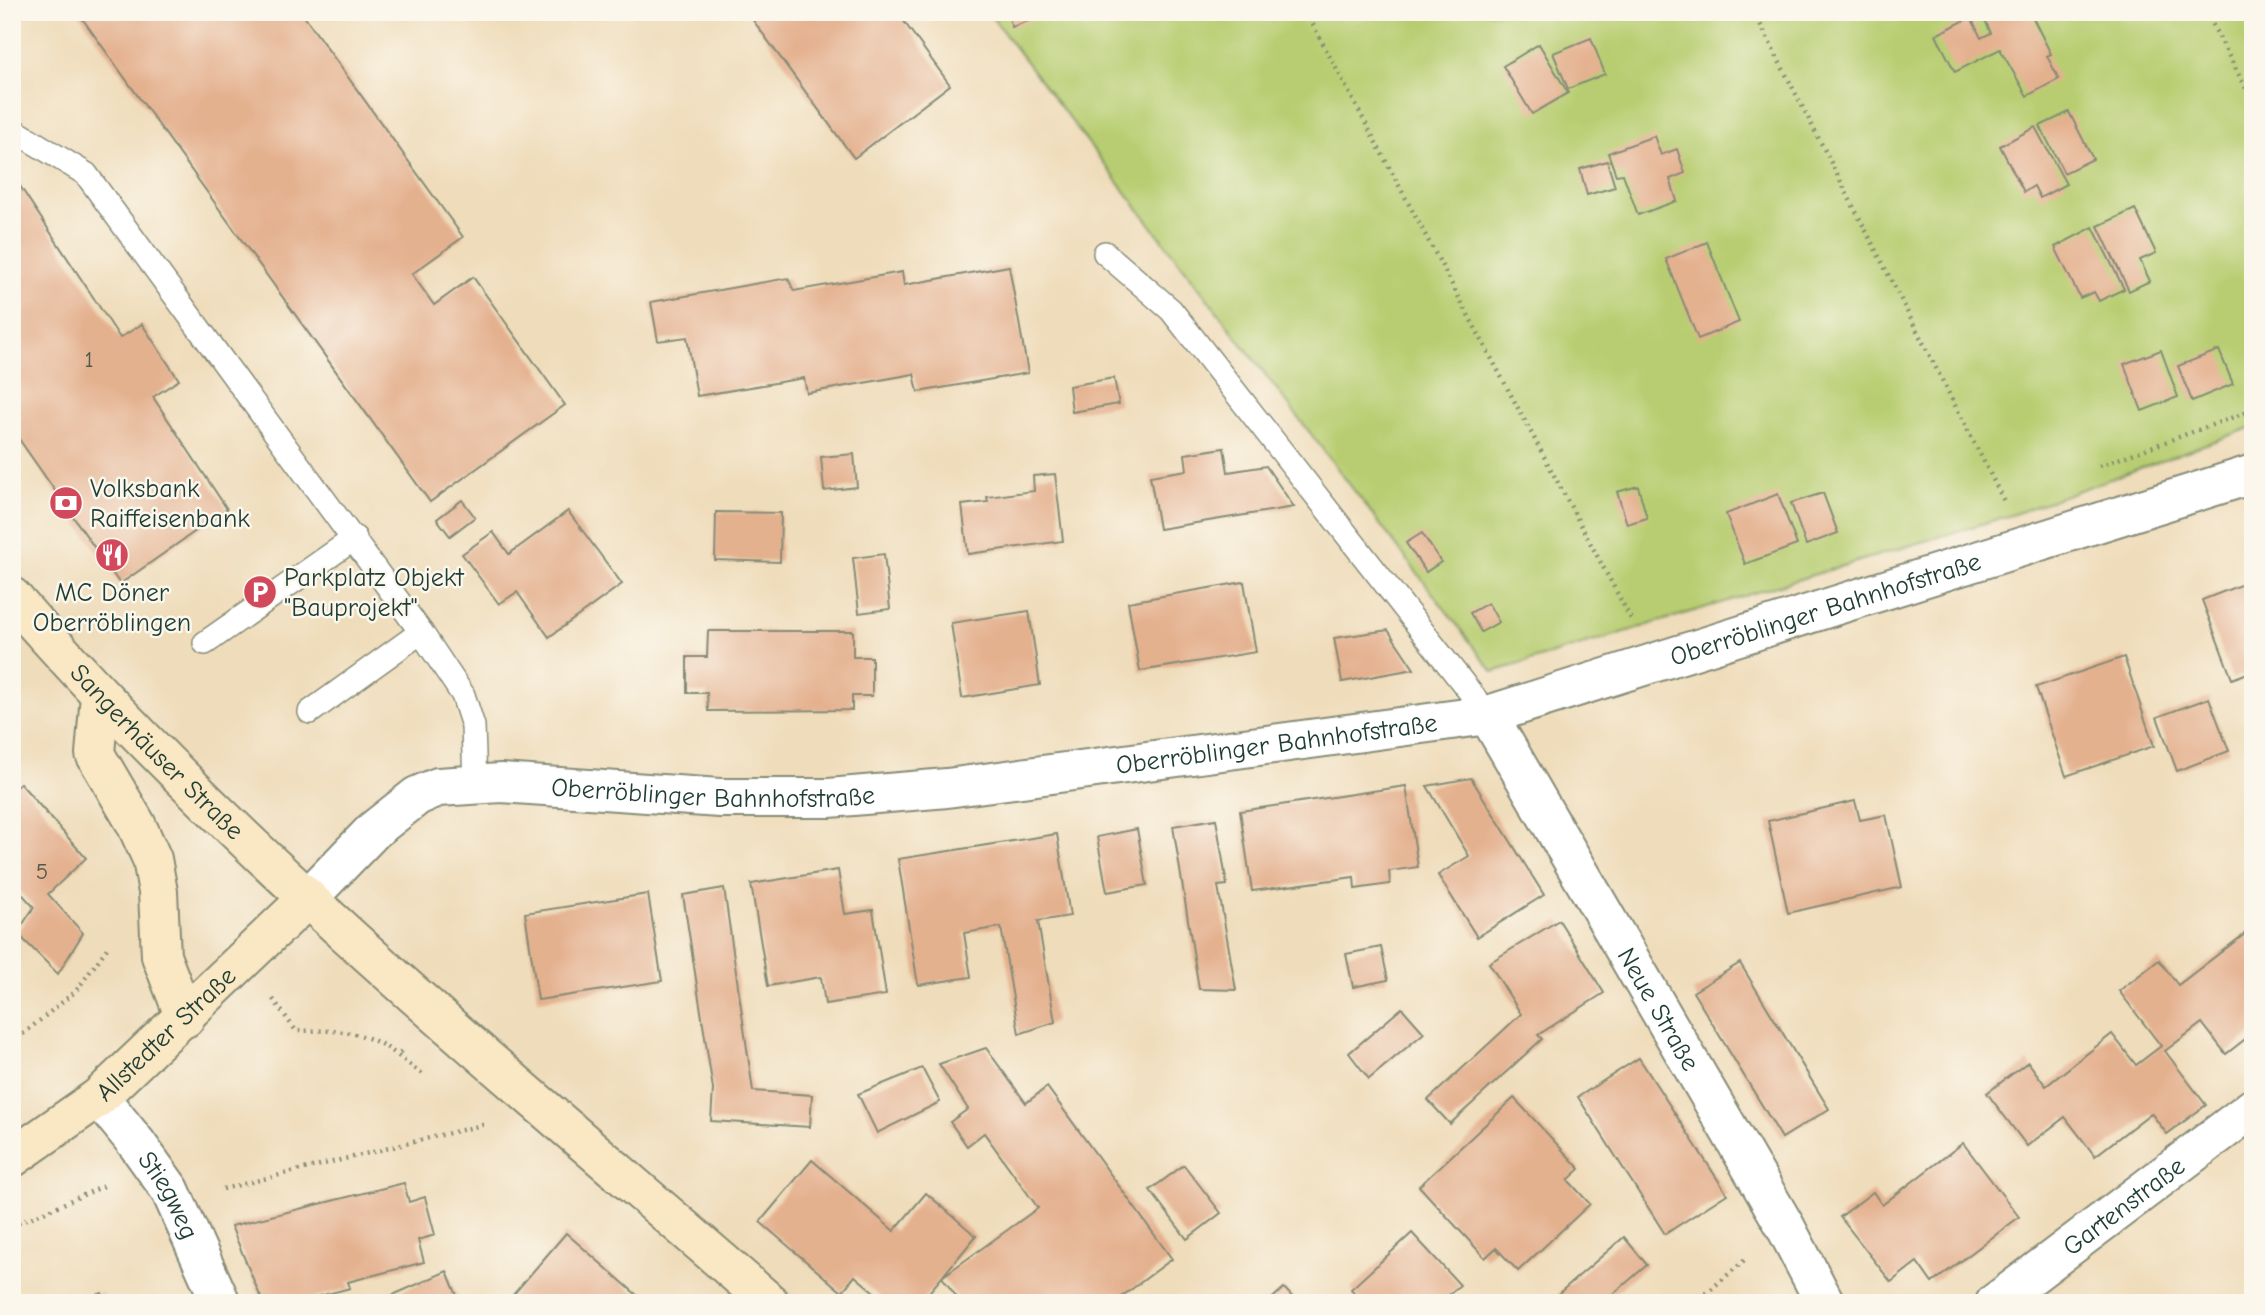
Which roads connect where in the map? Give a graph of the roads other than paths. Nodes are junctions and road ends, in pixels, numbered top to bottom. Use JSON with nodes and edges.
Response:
{"nodes":[{"id":1,"x":12,"y":129,"type":"edge"},
{"id":2,"x":1105,"y":253,"type":"dead end"},
{"id":3,"x":2253,"y":474,"type":"edge"},
{"id":4,"x":355,"y":538,"type":"junction"},
{"id":5,"x":12,"y":597,"type":"edge"},
{"id":6,"x":421,"y":632,"type":"junction"},
{"id":7,"x":205,"y":643,"type":"dead end"},
{"id":8,"x":100,"y":695,"type":"junction"},
{"id":9,"x":310,"y":712,"type":"dead end"},
{"id":10,"x":1488,"y":715,"type":"junction"},
{"id":11,"x":475,"y":783,"type":"junction"},
{"id":12,"x":309,"y":898,"type":"junction"},
{"id":13,"x":185,"y":1018,"type":"junction"},
{"id":14,"x":99,"y":1097,"type":"junction"},
{"id":15,"x":2253,"y":1108,"type":"edge"},
{"id":16,"x":12,"y":1158,"type":"edge"},
{"id":17,"x":221,"y":1303,"type":"edge"},
{"id":18,"x":770,"y":1303,"type":"edge"},
{"id":19,"x":1825,"y":1303,"type":"edge"},
{"id":20,"x":1995,"y":1303,"type":"edge"}],
"edges":[{"from":1,"to":4,"type":"lane"},
{"from":2,"to":10,"type":"lane"},
{"from":3,"to":10,"type":"street","name":"Oberröblinger Bahnhofstraße"},
{"from":4,"to":6,"type":"lane"},
{"from":4,"to":7,"type":"lane"},
{"from":5,"to":8,"type":"main road","name":"Sangerhäuser Straße"},
{"from":6,"to":9,"type":"lane"},
{"from":6,"to":11,"type":"lane"},
{"from":8,"to":12,"type":"main road","name":"Sangerhäuser Straße"},
{"from":8,"to":13,"type":"main road"},
{"from":10,"to":11,"type":"street","name":"Oberröblinger Bahnhofstraße"},
{"from":10,"to":19,"type":"street","name":"Neue Straße"},
{"from":11,"to":12,"type":"street","name":"Oberröblinger Bahnhofstraße"},
{"from":12,"to":13,"type":"main road","name":"Allstedter Straße"},
{"from":12,"to":18,"type":"main road","name":"Sangerhäuser Straße"},
{"from":13,"to":14,"type":"main road","name":"Allstedter Straße"},
{"from":14,"to":16,"type":"main road","name":"Allstedter Straße"},
{"from":14,"to":17,"type":"street","name":"Stiegweg"},
{"from":15,"to":20,"type":"street","name":"Gartenstraße"}]}
